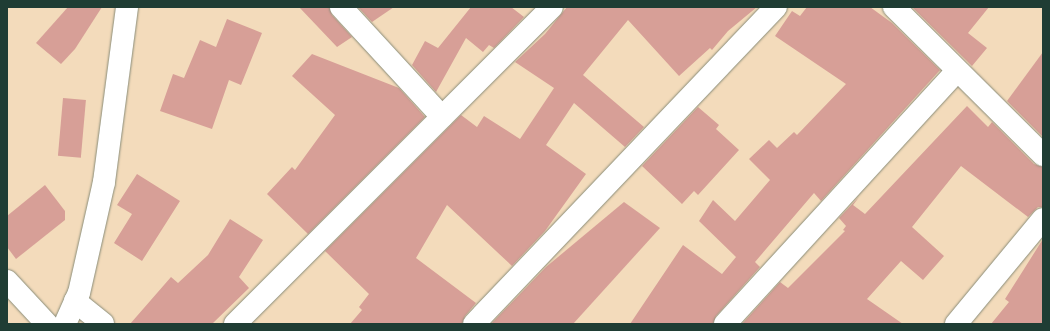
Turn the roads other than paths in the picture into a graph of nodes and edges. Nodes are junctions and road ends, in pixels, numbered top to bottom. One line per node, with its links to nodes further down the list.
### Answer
1 (127, 7): 11 (street)
2 (341, 7): 7 (street)
3 (552, 7): 7 (street)
4 (776, 7): 16 (street)
5 (894, 7): 6 (street)
6 (956, 71): 8 (street); 17 (street)
7 (442, 117): 15 (street)
8 (1043, 156)
9 (1043, 219): 18 (street)
10 (7, 281): 12 (street)
11 (75, 301): 13 (street); 14 (street)
12 (47, 324)
13 (65, 324)
14 (103, 324)
15 (235, 324)
16 (474, 324)
17 (724, 324)
18 (956, 324)

